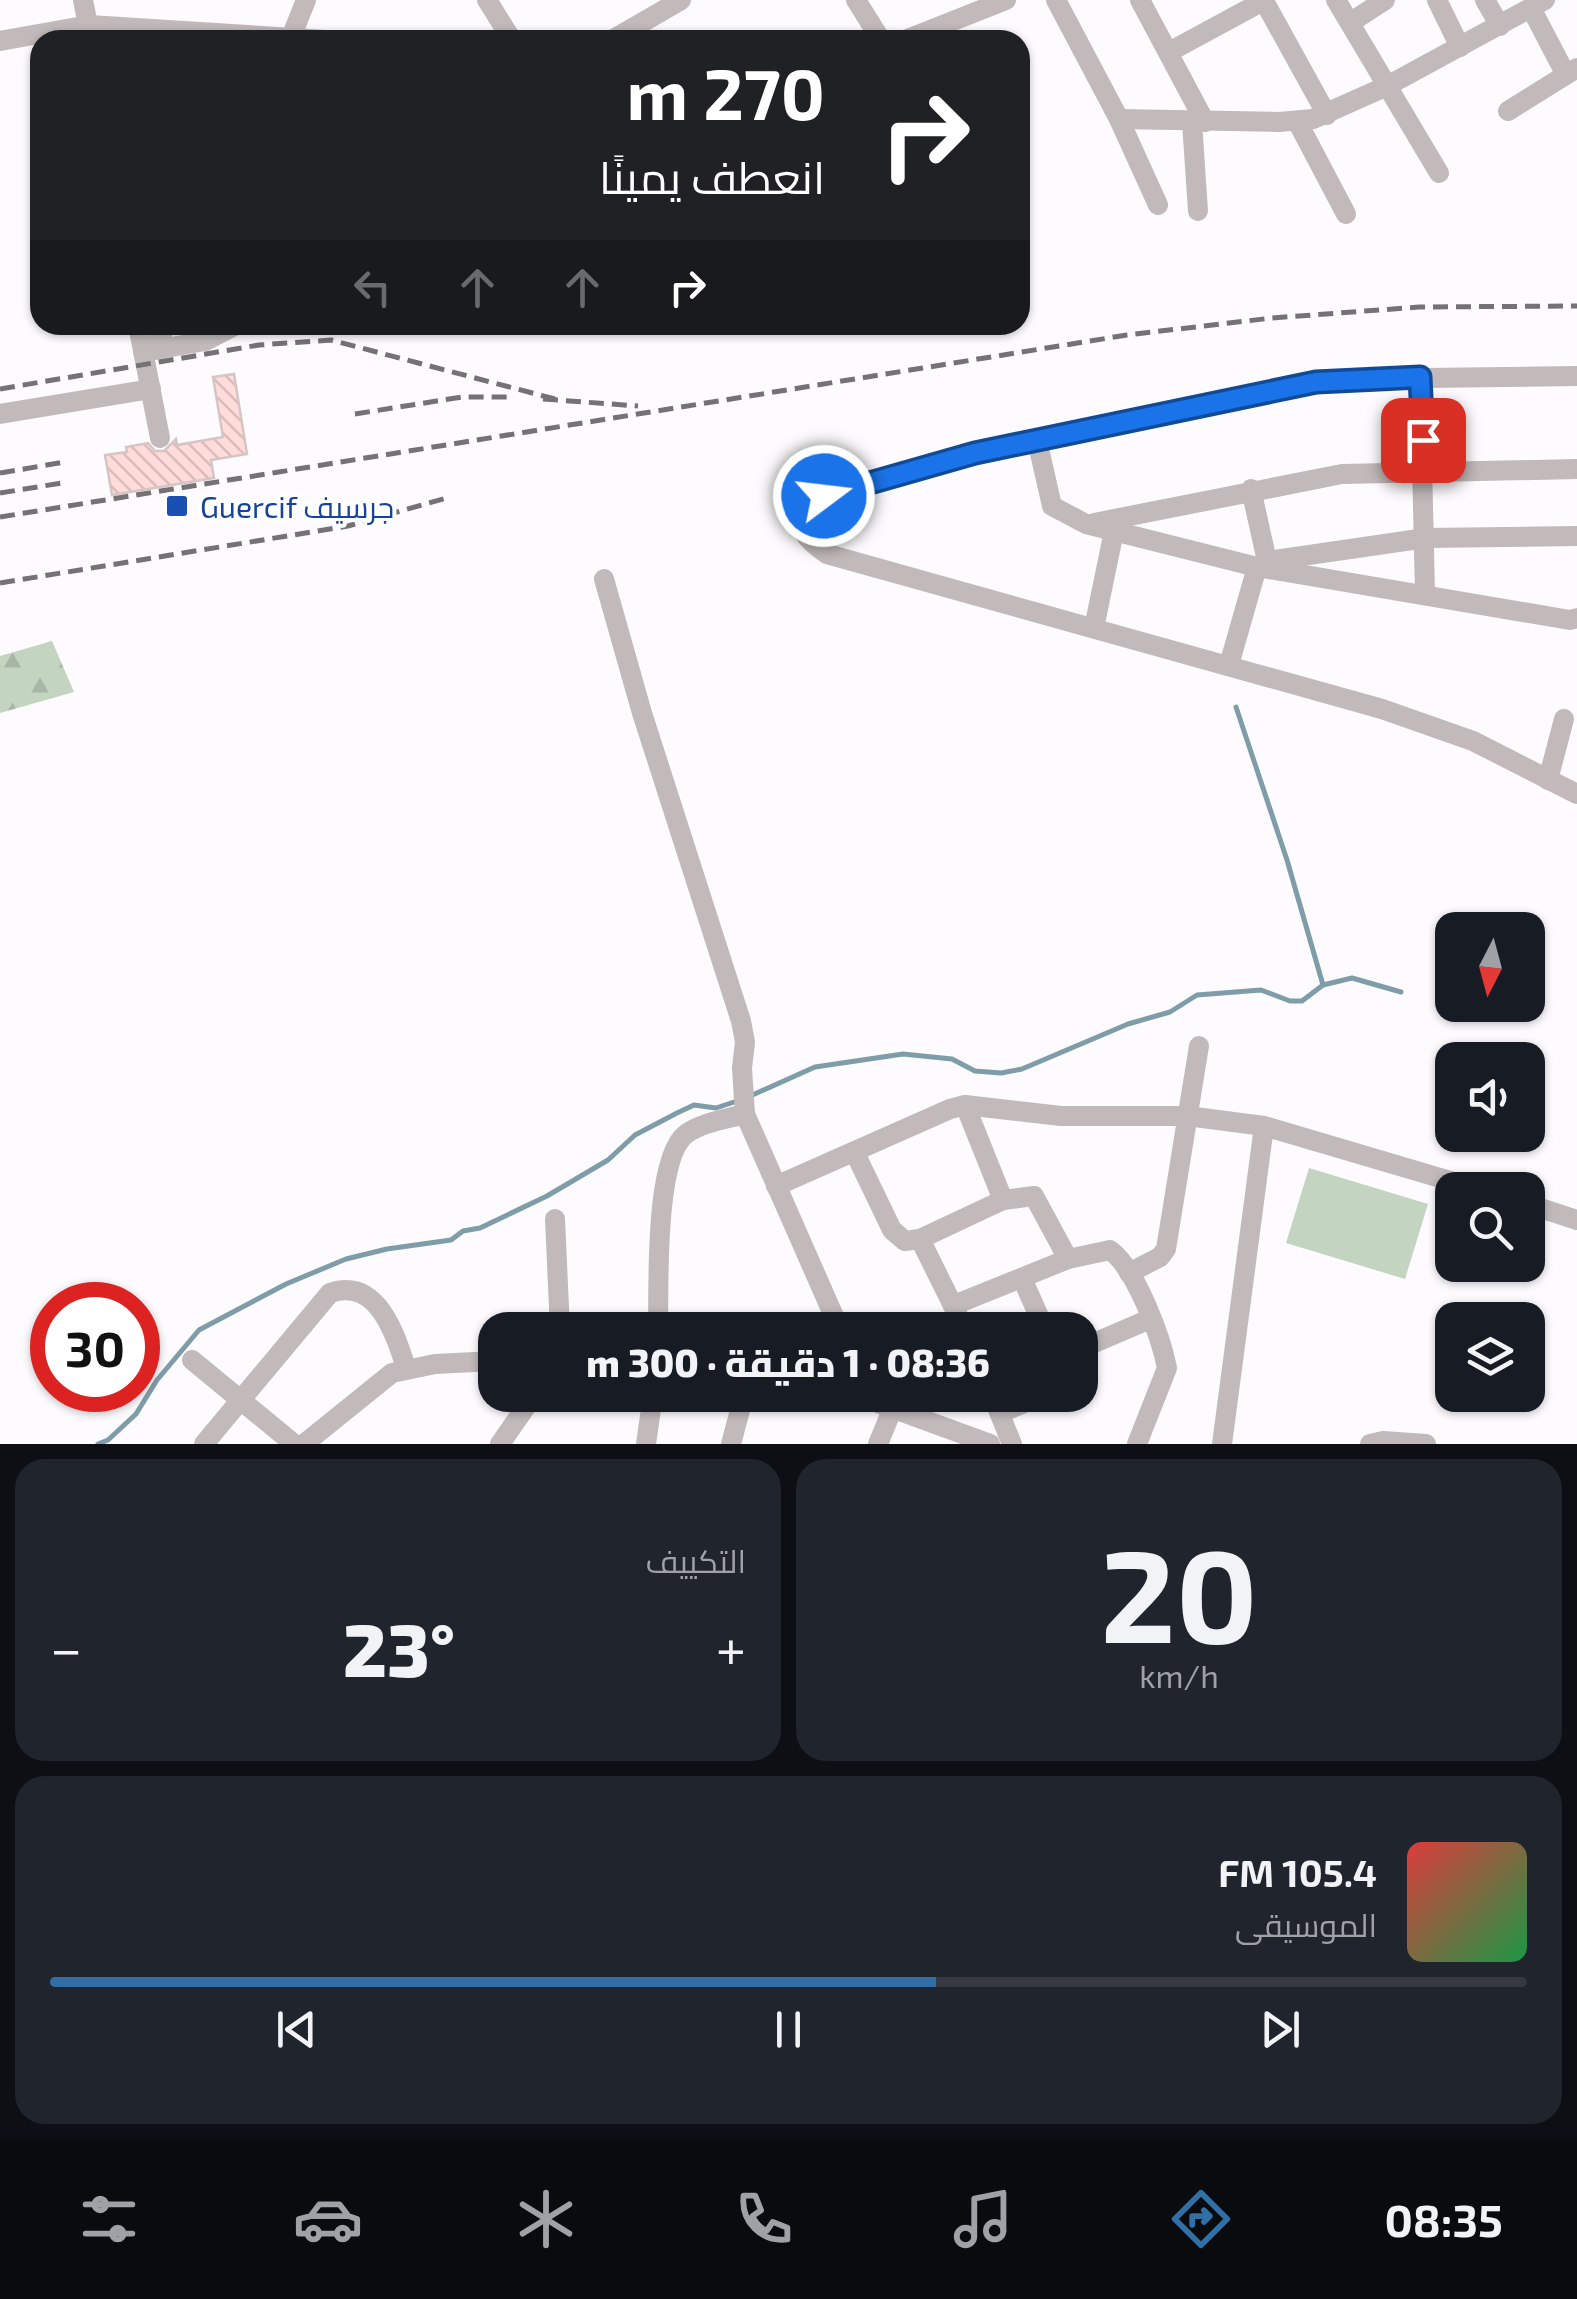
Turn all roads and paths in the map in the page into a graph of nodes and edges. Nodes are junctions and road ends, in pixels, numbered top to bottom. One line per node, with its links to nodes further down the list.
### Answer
1 (82, 0): 17 (street)
2 (306, 0): 18 (street)
3 (487, 0): 19 (street)
4 (680, 0): 20 (street)
5 (856, 0): 21 (street)
6 (1006, 0): 22 (street)
7 (1056, 0): 31 (street)
8 (1140, 0): 26 (street)
9 (1264, 0): 26 (street); 30 (street)
10 (1336, 0): 15 (street)
11 (1386, 0): 15 (street)
12 (1437, 0): 25 (street)
13 (1485, 0): 16 (street)
14 (1538, 4): 16 (street); 27 (street)
15 (1351, 22): 28 (street)
16 (1500, 26): 25 (street)
17 (89, 30)
18 (294, 30)
19 (506, 30)
20 (629, 30)
21 (875, 30)
22 (930, 30)
23 (30, 38): 24 (street)
24 (0, 41)
25 (1460, 47): 28 (street)
26 (1169, 52): 33 (street)
27 (1571, 72): 29 (street)
28 (1387, 86): 30 (street); 34 (street)
29 (1508, 110)
30 (1327, 116): 32 (street)
31 (1119, 119): 33 (street); 35 (street)
32 (1297, 121): 33 (street); 37 (street)
33 (1199, 122): 36 (street)
34 (1439, 173)
35 (1158, 205)
36 (1198, 210)
37 (1346, 214)
38 (142, 335): 41 (street)
39 (159, 335): 41 (street)
40 (217, 335): 41 (street)
41 (149, 351): 44 (street)
42 (1577, 376): 43 (street)
43 (1420, 377): 47 (street); 49 (street)
44 (151, 389): 45 (street); 46 (street)
45 (0, 414)
46 (160, 438)
47 (1036, 440): 51 (street); 59 (street)
48 (1577, 469): 49 (street)
49 (1424, 471): 50 (street); 54 (street)
50 (1251, 489): 51 (street); 55 (street)
51 (1086, 524): 52 (street)
52 (1114, 531): 55 (street); 59 (street)
53 (1577, 536): 54 (street)
54 (1426, 538): 55 (street); 57 (street)
55 (1262, 564): 57 (street); 60 (street)
56 (604, 578): 66 (street)
57 (1424, 593): 58 (street)
58 (1577, 618)
59 (1094, 628): 60 (street)
60 (1229, 666): 62 (street)
61 (1564, 719): 62 (street)
62 (1548, 780): 63 (street)
63 (1577, 794)
64 (1199, 1046): 67 (street)
65 (965, 1105): 67 (street); 69 (street); 72 (street)
66 (745, 1114): 71 (street); 82 (street)
67 (1187, 1116): 68 (street); 78 (street)
68 (1264, 1126): 70 (street); 108 (street)
69 (855, 1153): 71 (street); 76 (street)
70 (1435, 1176)
71 (776, 1186): 83 (street)
72 (1003, 1200): 76 (street); 77 (street)
73 (1545, 1210): 75 (street)
74 (555, 1219): 81 (street)
75 (1577, 1220)
76 (920, 1239): 80 (street)
77 (1068, 1259): 78 (street); 79 (street)
78 (1129, 1273): 86 (street)
79 (1022, 1278): 80 (street); 85 (street)
80 (954, 1304): 84 (street)
81 (559, 1312)
82 (658, 1312)
83 (832, 1312)
84 (957, 1312)
85 (1037, 1312)
86 (1150, 1319): 87 (street); 107 (street)
87 (1098, 1341)
88 (192, 1360): 91 (street)
89 (478, 1362): 90 (street)
90 (406, 1368): 91 (street); 100 (street)
91 (242, 1402): 98 (street); 99 (street)
92 (522, 1412): 101 (street)
93 (650, 1412): 102 (street)
94 (739, 1412): 103 (street)
95 (874, 1412): 104 (street)
96 (903, 1412): 105 (street)
97 (999, 1412): 106 (street)
98 (204, 1444)
99 (294, 1444)
100 (304, 1444)
101 (500, 1444)
102 (646, 1444)
103 (731, 1444)
104 (878, 1444)
105 (990, 1444)
106 (1012, 1444)
107 (1137, 1444)
108 (1222, 1444)
109 (1370, 1444): 110 (street)
110 (1426, 1444)

